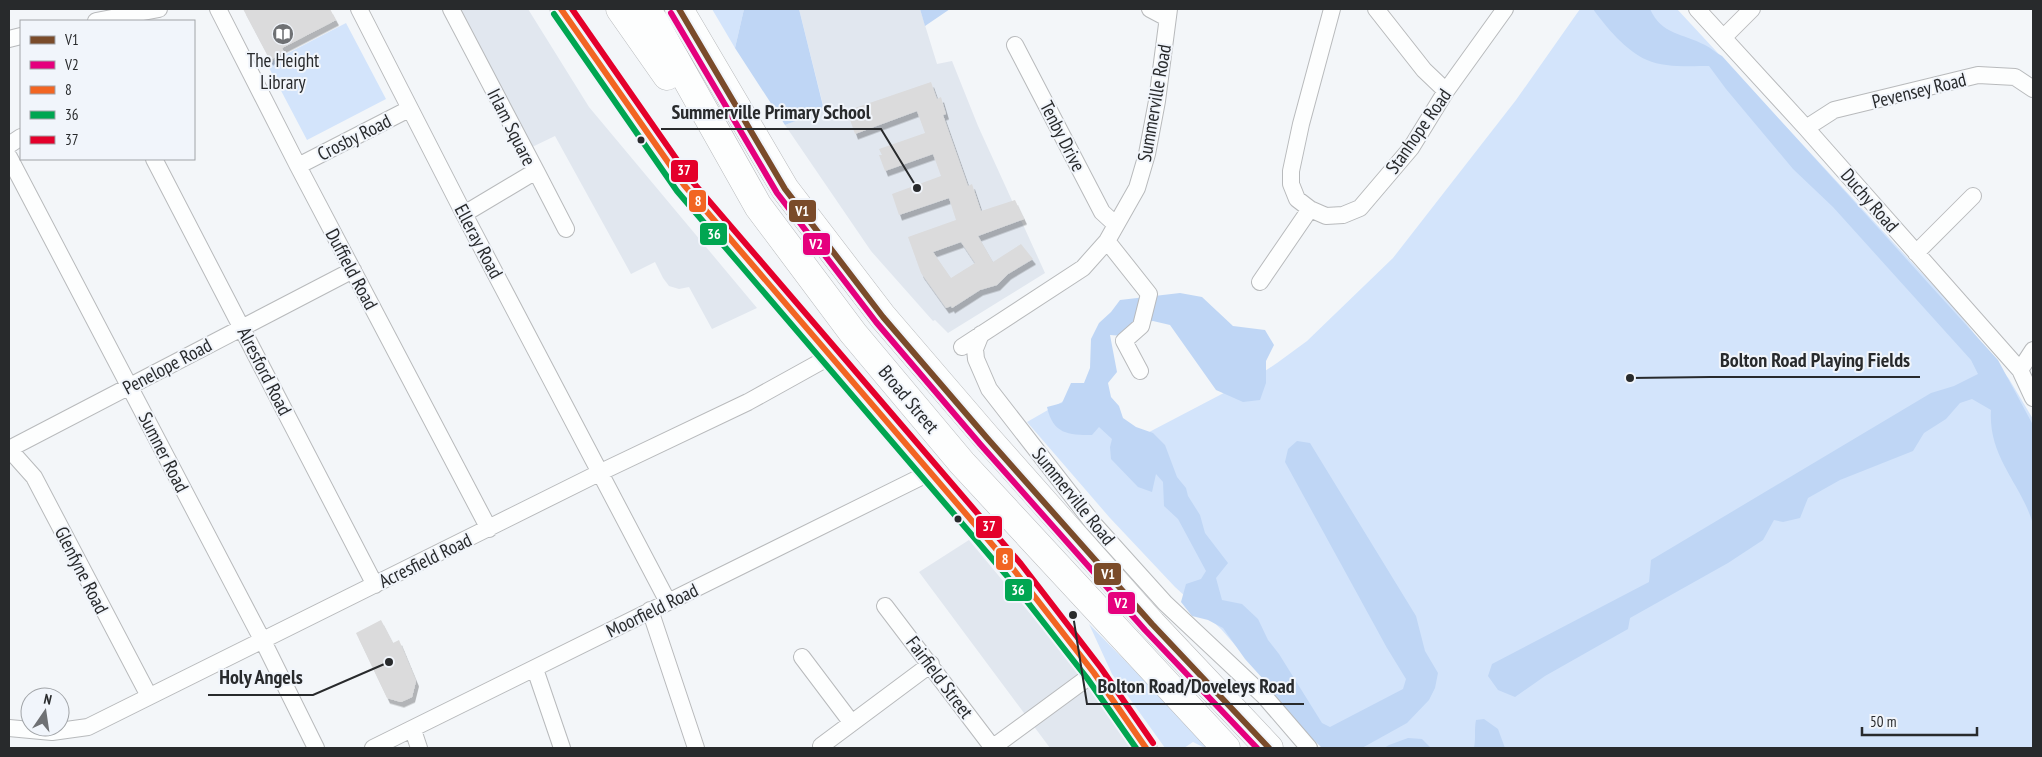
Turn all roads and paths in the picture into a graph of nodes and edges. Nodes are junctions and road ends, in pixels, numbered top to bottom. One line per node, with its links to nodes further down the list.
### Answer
1 (159, 9): 16 (street)
2 (218, 9): 27 (street, Duffield Road)
3 (359, 9): 21 (street, Elleray Road)
4 (451, 9): 28 (street, Irlam Square)
5 (561, 9): 43 (street)
6 (620, 9): 30 (highway)
7 (646, 9): 30 (highway, Broad Street)
8 (679, 9): 74 (highway, Broad Street)
9 (1150, 9): 15 (street)
10 (1332, 9): 31 (street)
11 (1376, 9): 20 (street)
12 (1505, 9): 20 (street, Stanhope Road)
13 (1697, 9): 17 (street, Duchy Road)
14 (1752, 9): 17 (street)
15 (1168, 14): 33 (street, Summerville Road)
16 (101, 20)
17 (1724, 36): 22 (street, Duchy Road)
18 (1015, 45): 33 (street, Tenby Drive)
19 (2033, 90): 22 (street, Pevensey Road)
20 (1446, 91): 31 (street, Stanhope Road)
21 (410, 109): 27 (street, Crosby Road); 32 (street, Elleray Road)
22 (1806, 128): 36 (street, Duchy Road)
23 (20, 137): 24 (street)
24 (9, 145)
25 (9, 157): 46 (street, Sumner Road)
26 (155, 160): 39 (street, Alresford Road)
27 (298, 166): 37 (street, Duffield Road)
28 (536, 171): 32 (street, Irlam Square); 34 (street)
29 (1974, 196): 36 (street)
30 (758, 206): 73 (highway, Broad Street)
31 (1310, 209): 38 (street)
32 (464, 214): 49 (street, Elleray Road)
33 (1115, 224): 35 (street, Summerville Road)
34 (566, 229)
35 (1107, 241): 40 (street, Summerville Road); 45 (street)
36 (1916, 253): 44 (street, Duchy Road)
37 (353, 270): 39 (street, Penelope Road); 51 (street, Duffield Road)
38 (1260, 282)
39 (242, 327): 46 (street, Penelope Road); 52 (street, Alresford Road)
40 (981, 334): 41 (street, Summerville Road); 75 (street, Summerville Road)
41 (962, 347)
42 (2033, 350): 44 (street)
43 (831, 356): 49 (street, Acresfield Road); 50 (street)
44 (2020, 370): 47 (street, Duchy Road)
45 (1140, 371)
46 (130, 385): 48 (street, Penelope Road); 56 (street, Sumner Road)
47 (2033, 398)
48 (9, 449): 61 (street, Glenfyne Road)
49 (601, 472): 51 (street, Acresfield Road); 53 (street, Elleray Road)
50 (931, 472): 53 (street, Moorfield Road); 60 (street)
51 (489, 529): 52 (street, Acresfield Road)
52 (375, 585): 56 (street, Acresfield Road)
53 (668, 602): 55 (street, Moorfield Road)
54 (885, 606): 58 (street, Fairfield Street)
55 (650, 610): 59 (street, Moorfield Road); 70 (street)
56 (262, 639): 61 (street, Acresfield Road); 66 (street, Sumner Road)
57 (802, 657): 62 (street)
58 (931, 664): 62 (street); 71 (street, Fairfield Street)
59 (535, 669): 64 (street, Moorfield Road); 69 (street)
60 (1094, 673): 71 (street); 72 (street)
61 (149, 696): 63 (street, Acresfield Road)
62 (851, 722): 65 (street)
63 (9, 728)
64 (413, 730): 67 (street, Moorfield Road); 68 (street)
65 (821, 746)
66 (316, 748)
67 (373, 748)
68 (419, 748)
69 (562, 748)
70 (696, 748)
71 (993, 748)
72 (1146, 748)
73 (1226, 748)
74 (1270, 748)
75 (1309, 748)

